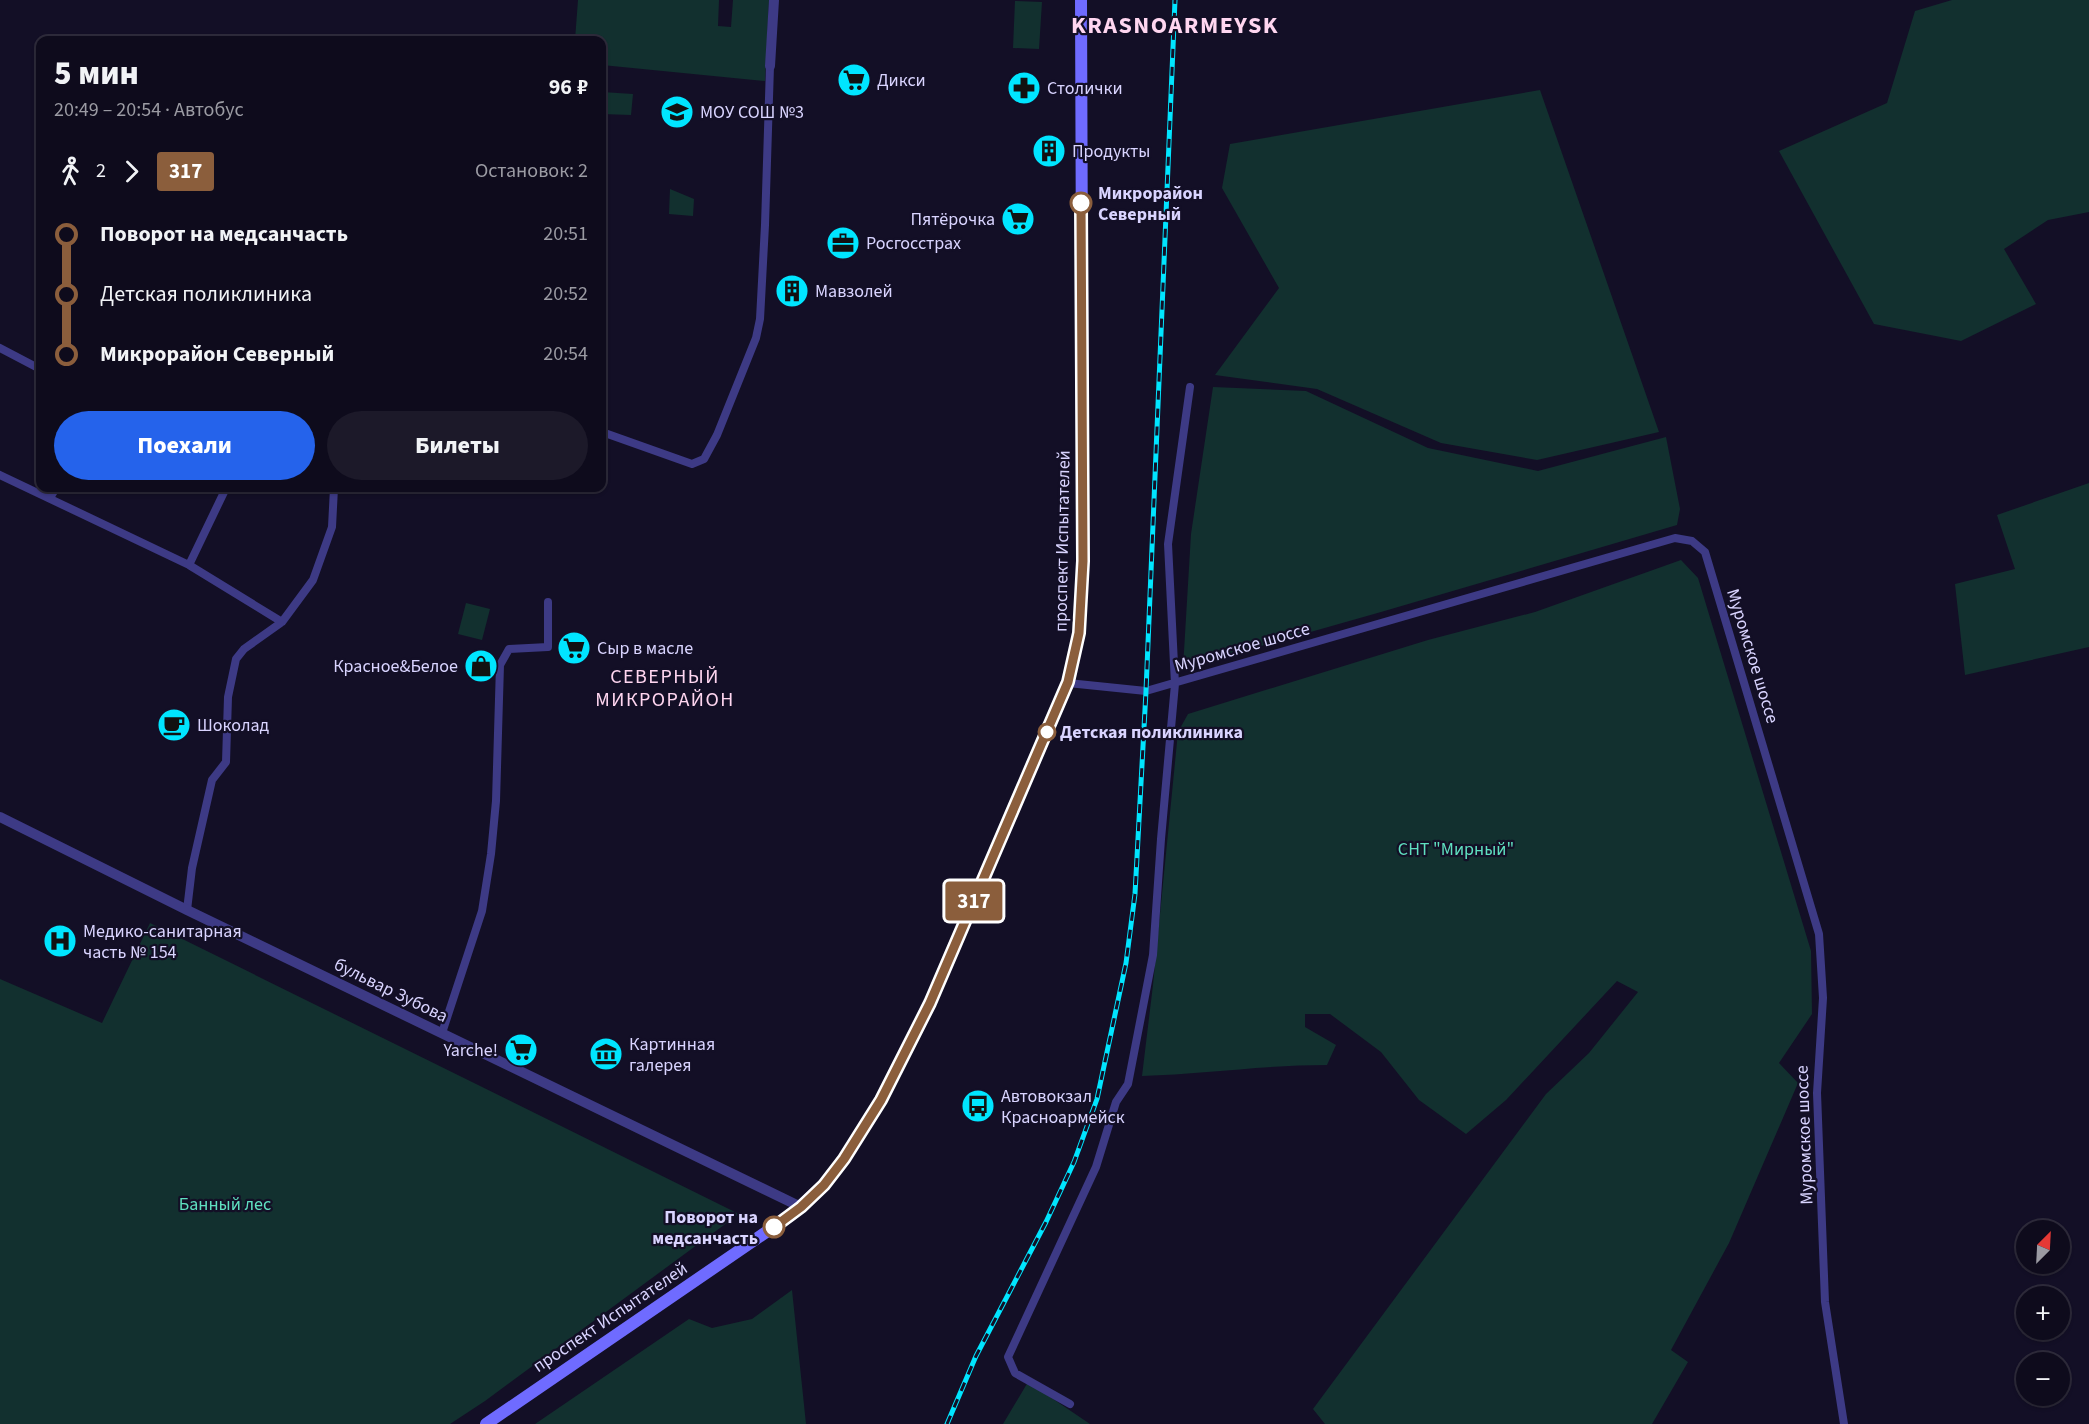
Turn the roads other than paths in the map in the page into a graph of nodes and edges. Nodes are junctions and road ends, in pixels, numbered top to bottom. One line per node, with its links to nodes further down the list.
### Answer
1 (774, 0): 3 (street)
2 (1081, 0): 18 (main road, проспект Испытателей)
3 (770, 66): 7 (street)
4 (0, 348): 5 (street)
5 (36, 367)
6 (1190, 387): 19 (street)
7 (606, 433)
8 (0, 475): 9 (street)
9 (36, 492)
10 (37, 492): 14 (street)
11 (54, 492): 14 (street)
12 (224, 492): 15 (street)
13 (334, 492): 17 (street)
14 (50, 498): 15 (street)
15 (189, 565): 17 (street)
16 (548, 602): 22 (street)
17 (282, 622): 21 (street)
18 (1068, 682): 19 (street, Муромское шоссе); 23 (main road, проспект Испытателей)
19 (1175, 684): 24 (street); 26 (street, Муромское шоссе)
20 (0, 817): 21 (street, бульвар Зубова)
21 (188, 910): 22 (street, бульвар Зубова)
22 (442, 1033): 23 (street, бульвар Зубова)
23 (801, 1207): 25 (main road, проспект Испытателей)
24 (1070, 1404)
25 (486, 1424)
26 (1844, 1424)

